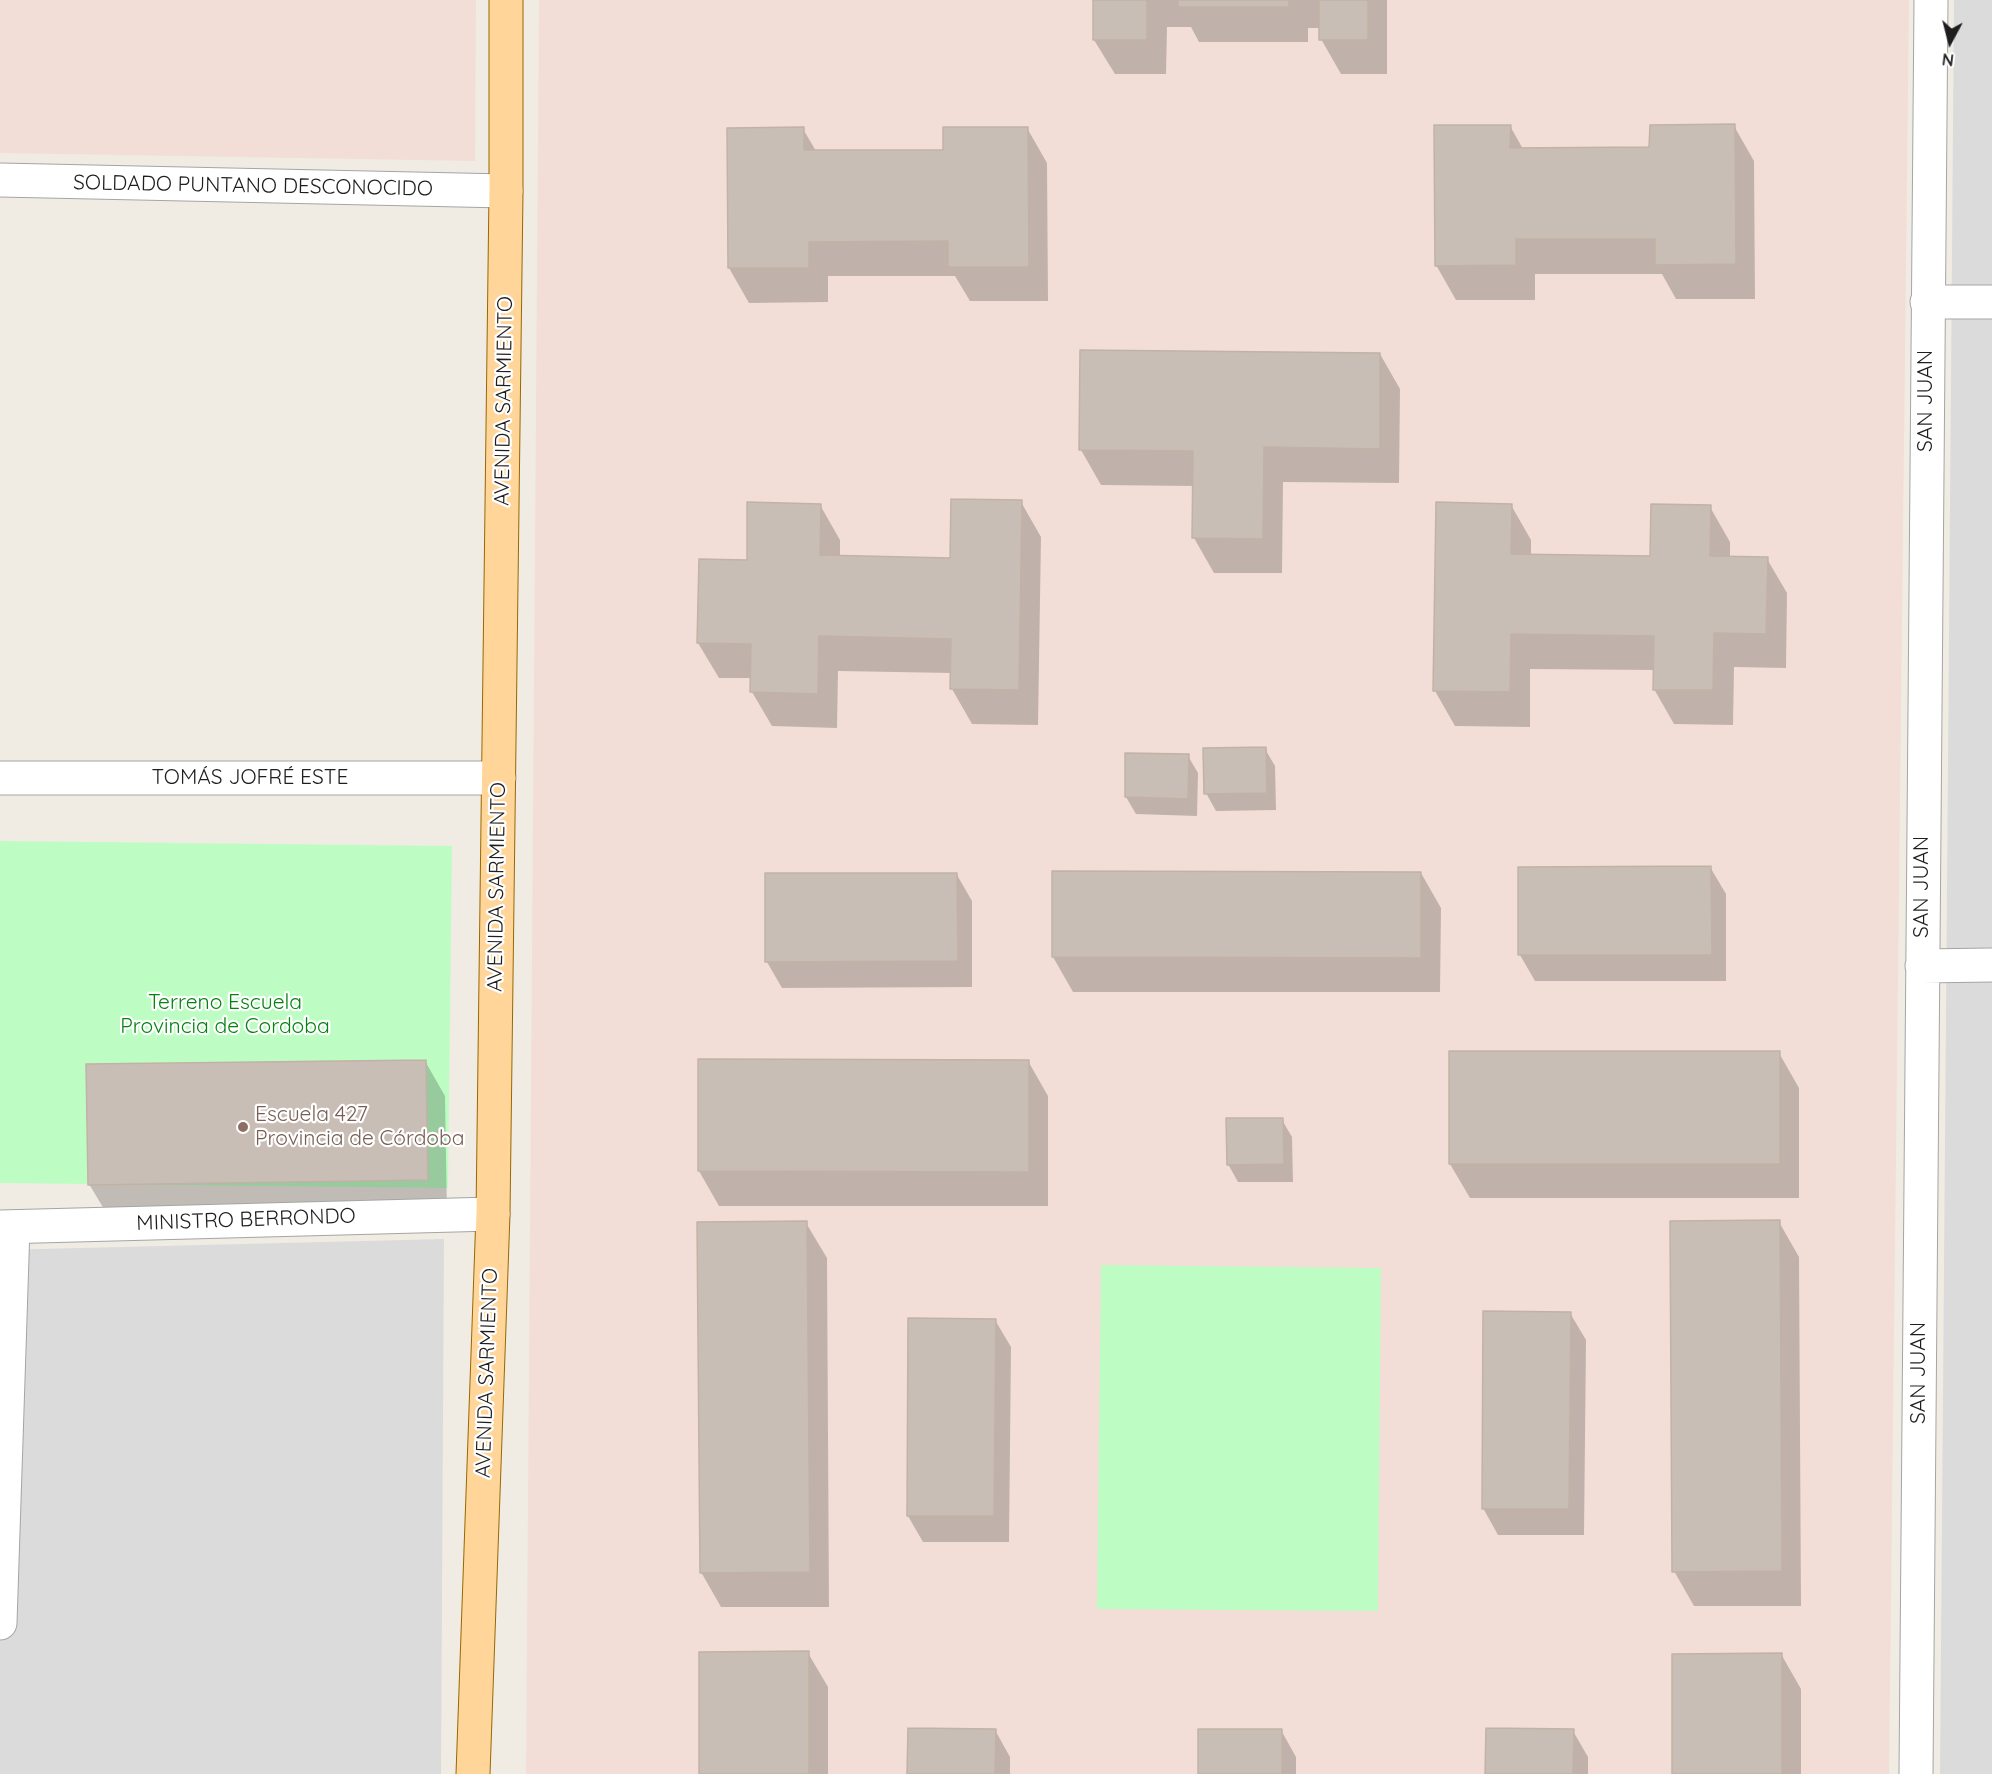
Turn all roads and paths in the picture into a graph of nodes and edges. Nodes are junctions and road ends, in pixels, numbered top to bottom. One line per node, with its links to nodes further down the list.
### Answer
1 (506, 0): 4 (main road, AVENIDA SARMIENTO)
2 (1930, 0): 5 (street, SAN JUAN)
3 (0, 180): 4 (street, SOLDADO PUNTANO DESCONOCIDO)
4 (506, 191): 8 (main road, AVENIDA SARMIENTO)
5 (1927, 302): 6 (street); 10 (street, SAN JUAN)
6 (1992, 302)
7 (0, 778): 8 (street, TOMÁS JOFRÉ ESTE)
8 (499, 778): 11 (main road, AVENIDA SARMIENTO)
9 (1992, 965): 10 (street)
10 (1922, 966): 15 (street, SAN JUAN)
11 (493, 1214): 12 (street, MINISTRO BERRONDO); 14 (main road, AVENIDA SARMIENTO)
12 (6, 1227): 13 (street)
13 (0, 1623)
14 (473, 1774)
15 (1916, 1774)

